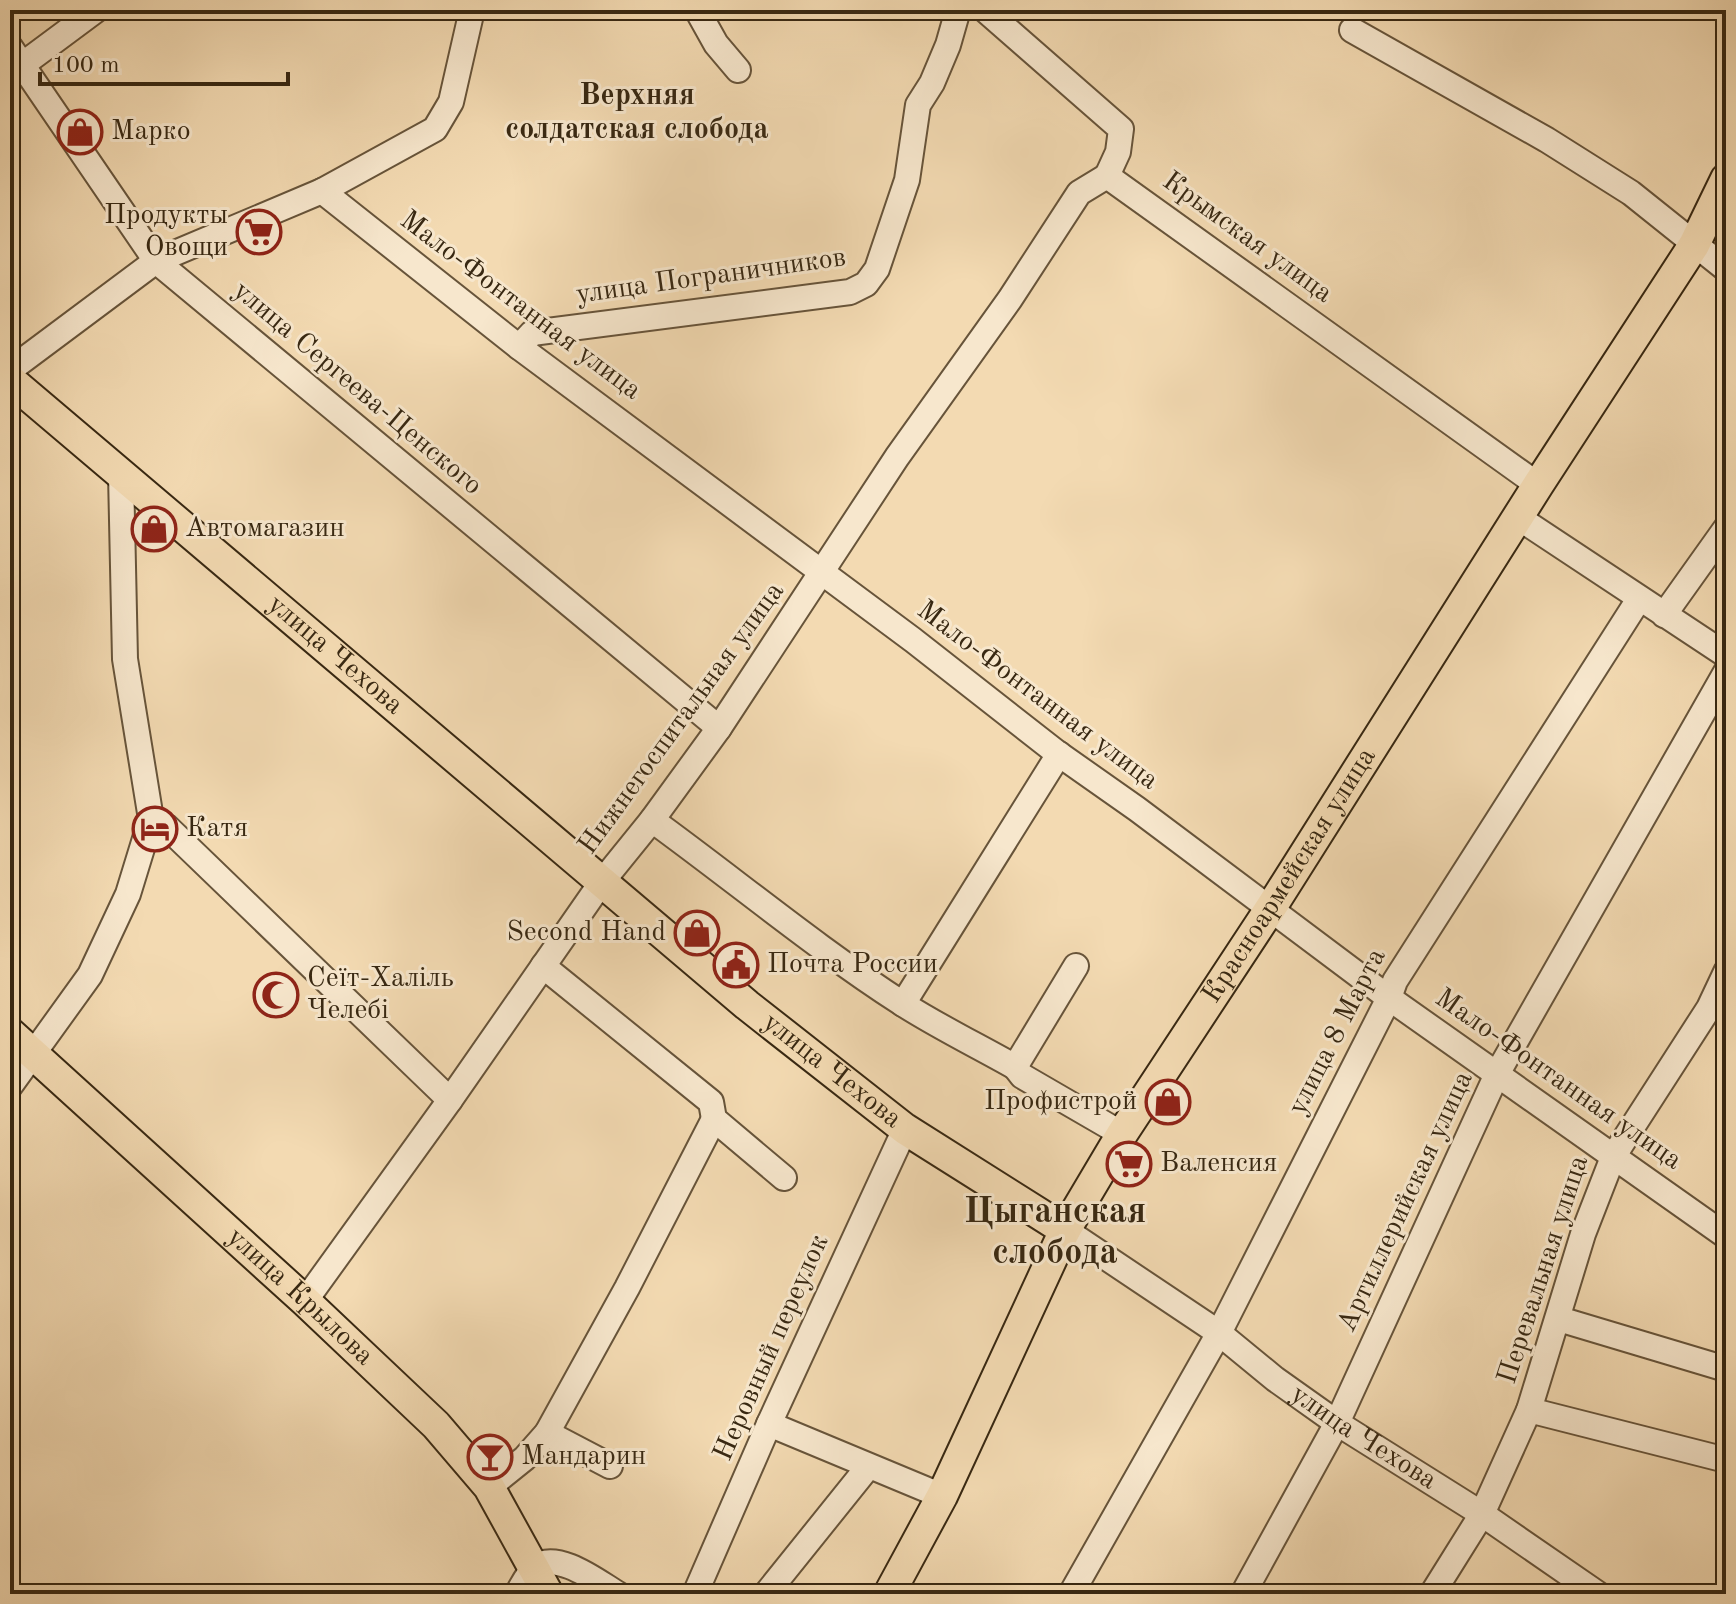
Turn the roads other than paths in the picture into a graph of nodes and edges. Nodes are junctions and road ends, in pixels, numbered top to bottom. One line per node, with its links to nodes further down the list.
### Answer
1 (96, 10): 7 (street)
2 (472, 10): 11 (street)
3 (697, 10): 8 (street)
4 (958, 10): 15 (street, улица Пограничников)
5 (985, 10): 9 (street)
6 (1352, 30): 12 (street)
7 (16, 56): 13 (street, улица Сергеева-Ценского)
8 (738, 70)
9 (1107, 176): 19 (street, Крымская улица); 22 (street, Нижнегоспитальная улица)
10 (1726, 179): 12 (main road, Красноармейская улица)
11 (322, 191): 13 (street); 15 (street, Мало-Фонтанная улица)
12 (1694, 245): 14 (street); 19 (main road, Красноармейская улица)
13 (156, 261): 16 (street); 27 (street, улица Сергеева-Ценского)
14 (1726, 269)
15 (519, 347): 22 (street, Мало-Фонтанная улица)
16 (10, 370)
17 (10, 380): 18 (main road, улица Чехова)
18 (121, 474): 29 (street); 31 (main road, улица Чехова)
19 (1538, 485): 20 (main road, Красноармейская улица)
20 (1519, 518): 23 (street); 32 (main road, Красноармейская улица)
21 (1726, 528): 24 (street)
22 (822, 574): 27 (street, Нижнегоспитальная улица); 28 (street, Мало-Фонтанная улица)
23 (1639, 599): 24 (street); 36 (street, улица 8 Марта)
24 (1664, 615): 25 (street)
25 (1726, 655)
26 (1726, 672): 42 (street, Артиллерийская улица)
27 (719, 728): 30 (street, Нижнегоспитальная улица)
28 (1059, 754): 32 (street, Мало-Фонтанная улица); 37 (street)
29 (151, 819): 40 (street); 44 (street)
30 (652, 820): 31 (street, Нижнегоспитальная улица); 37 (street)
31 (601, 883): 33 (street, Нижнегоспитальная улица); 46 (main road, улица Чехова)
32 (1270, 909): 36 (street, Мало-Фонтанная улица); 47 (main road, Красноармейская улица)
33 (543, 966): 44 (street, Нижнегоспитальная улица); 45 (street)
34 (1076, 966): 41 (street)
35 (1726, 972): 38 (street, Перевальная улица)
36 (1389, 998): 42 (street, Мало-Фонтанная улица); 54 (street, улица 8 Марта)
37 (903, 1004): 41 (street)
38 (1718, 1009): 48 (street, Перевальная улица)
39 (10, 1033): 40 (main road, улица Крылова)
40 (33, 1054): 43 (street); 52 (main road, улица Крылова)
41 (1015, 1067): 47 (street)
42 (1497, 1074): 48 (street, Мало-Фонтанная улица); 57 (street, Артиллерийская улица)
43 (10, 1086)
44 (450, 1100): 52 (street, Нижнегоспитальная улица)
45 (714, 1119): 49 (street); 59 (street)
46 (905, 1129): 50 (main road, улица Чехова); 58 (street, Неровный переулок)
47 (1122, 1134): 50 (main road, Красноармейская улица)
48 (1613, 1157): 51 (street, Мало-Фонтанная улица); 53 (street, Перевальная улица)
49 (784, 1178)
50 (1065, 1230): 54 (street, улица Чехова); 64 (main road, Красноармейская улица)
51 (1726, 1236)
52 (305, 1301): 63 (main road, улица Крылова)
53 (1559, 1319): 55 (street); 56 (street, Перевальная улица)
54 (1219, 1333): 57 (street, улица Чехова); 72 (street, улица 8 Марта)
55 (1726, 1369)
56 (1529, 1410): 60 (street); 65 (street, Перевальная улица)
57 (1337, 1423): 65 (street, улица Чехова); 73 (street, Артиллерийская улица)
58 (769, 1424): 62 (street); 69 (street, Неровный переулок)
59 (547, 1433): 61 (street); 63 (street)
60 (1726, 1460)
61 (610, 1466)
62 (868, 1467): 64 (street); 70 (street)
63 (489, 1487): 66 (main road, улица Крылова)
64 (942, 1496): 71 (main road, Красноармейская улица)
65 (1482, 1514): 74 (street, Перевальная улица); 75 (street, улица Чехова)
66 (541, 1581): 67 (street); 68 (street)
67 (517, 1594)
68 (618, 1594)
69 (695, 1594)
70 (766, 1594)
71 (889, 1594)
72 (1071, 1594)
73 (1243, 1594)
74 (1432, 1594)
75 (1598, 1594)

